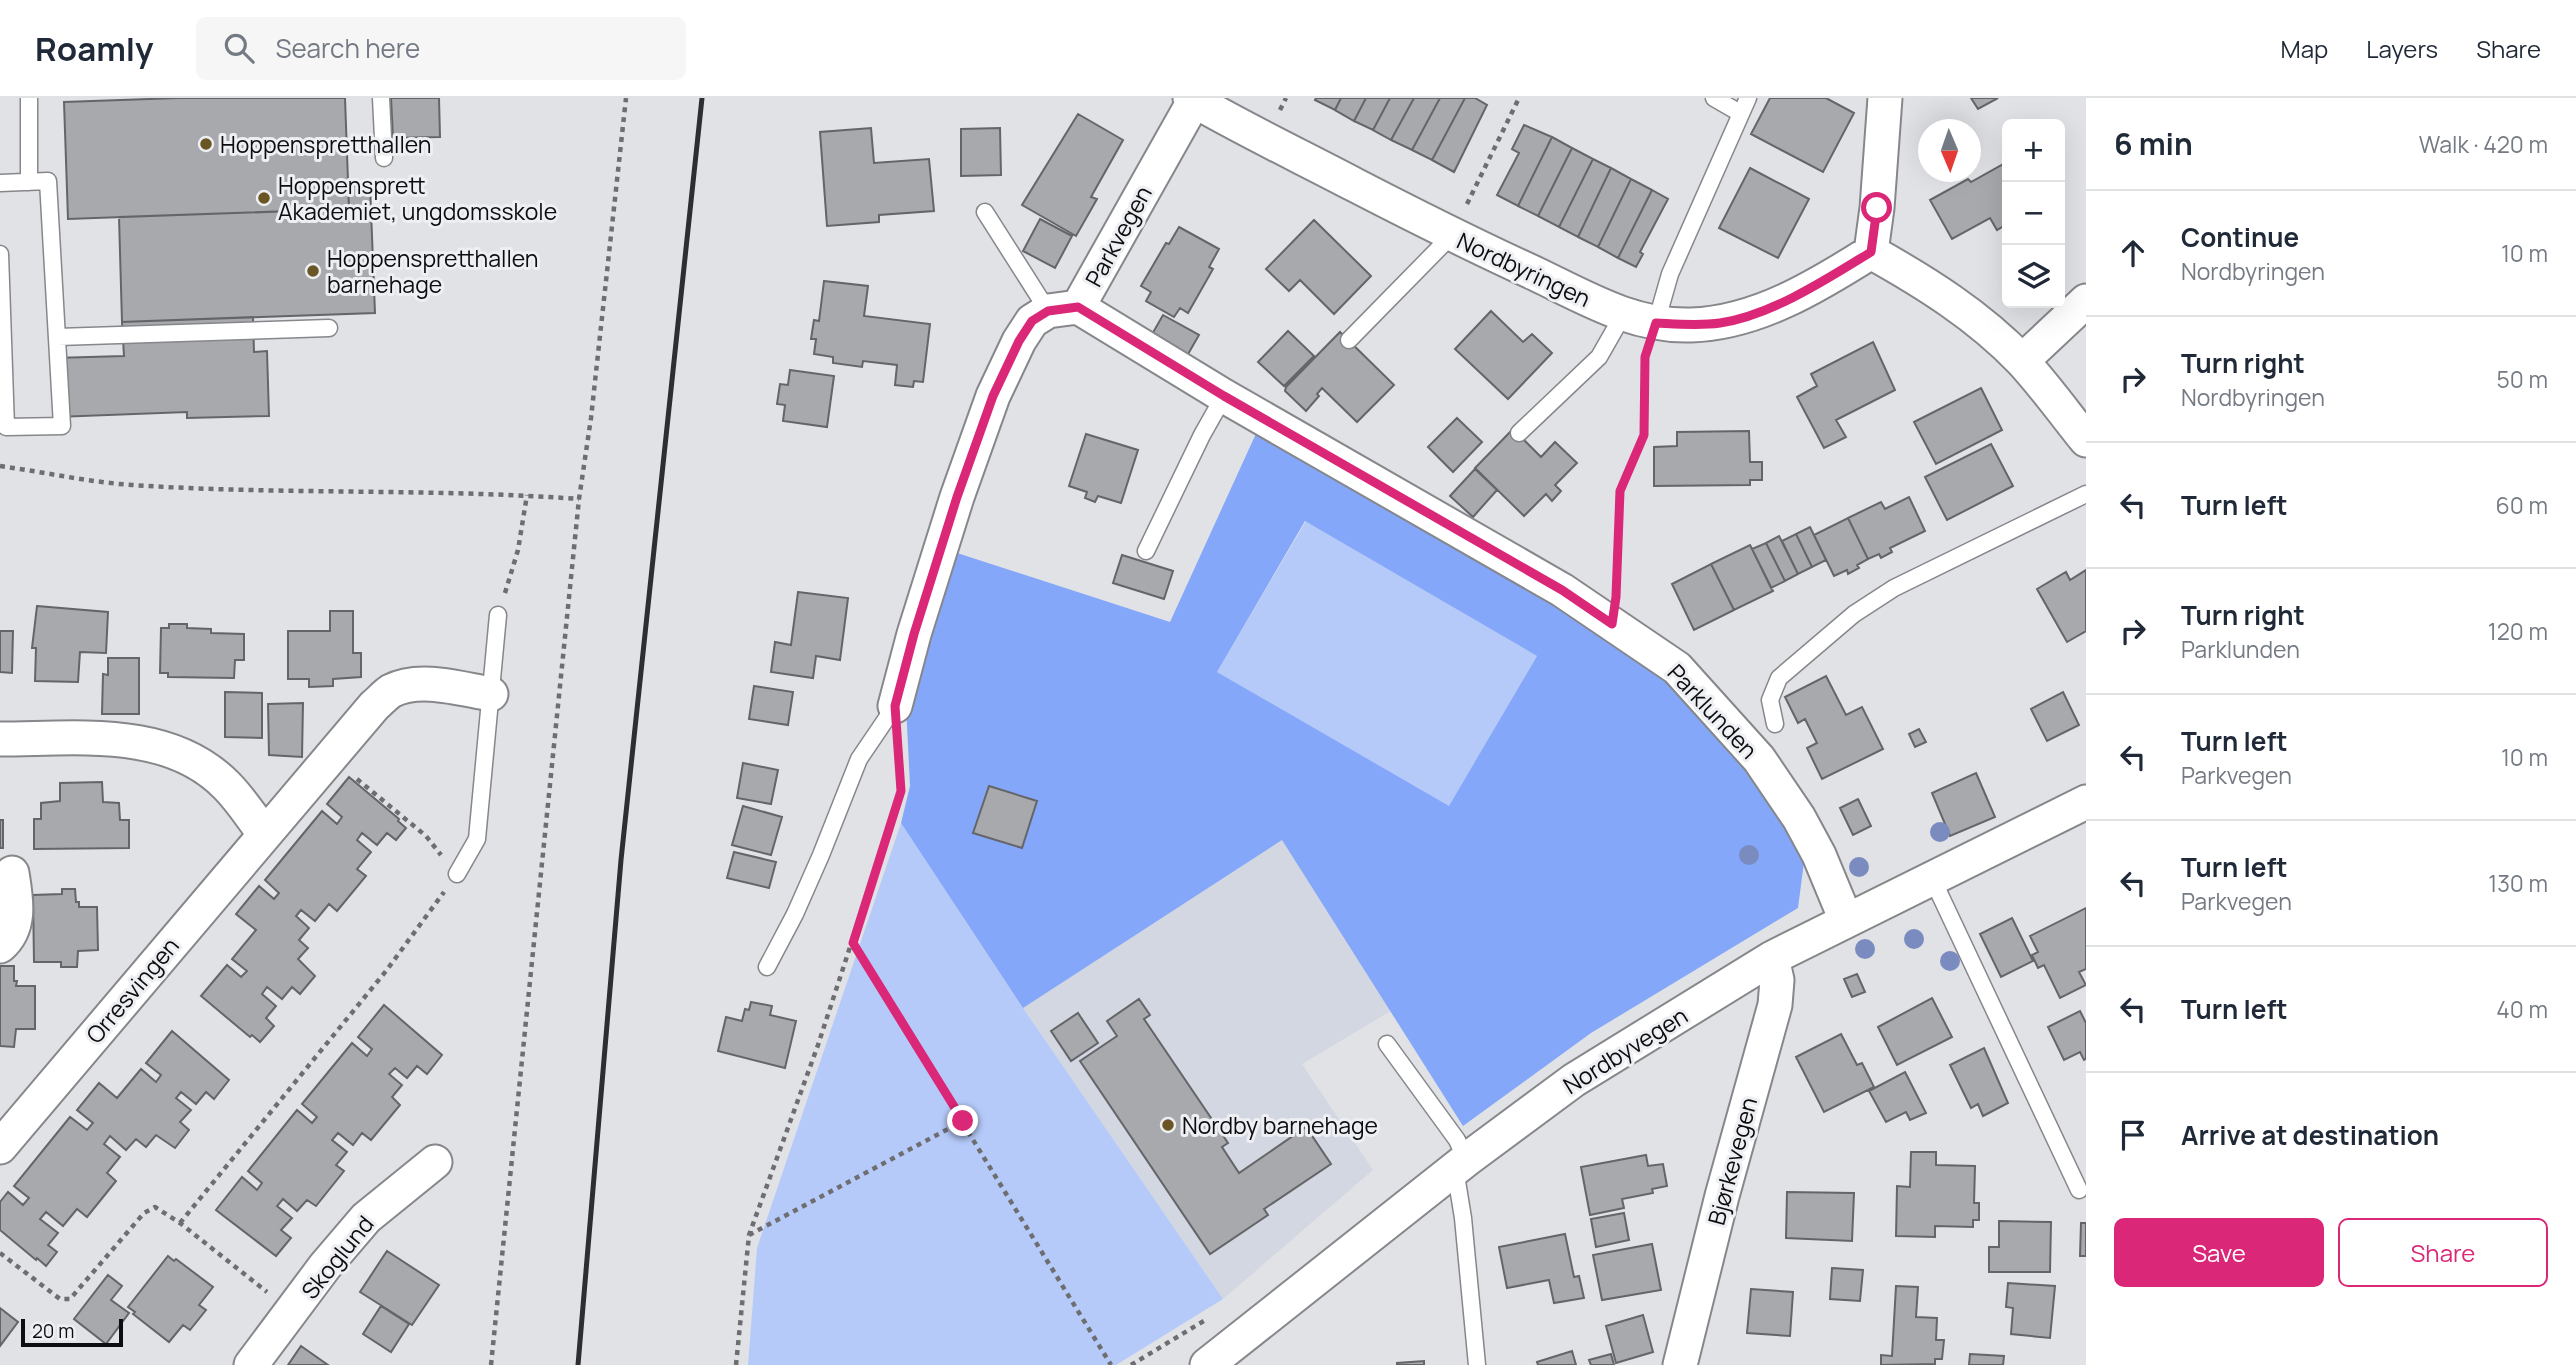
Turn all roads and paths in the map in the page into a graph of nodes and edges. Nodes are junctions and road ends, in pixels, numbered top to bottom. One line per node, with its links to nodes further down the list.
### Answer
1 (29, 98): 10 (lane)
2 (381, 98): 9 (lane)
3 (626, 98): 30 (path)
4 (1520, 98): 13 (path)
5 (1714, 98): 8 (lane)
6 (1885, 98): 14 (street)
7 (1192, 99): 13 (street, Nordbyringen); 17 (street, Parkvegen)
8 (1744, 105): 19 (lane)
9 (384, 158)
10 (29, 181): 11 (lane); 21 (lane)
11 (0, 183)
12 (985, 212): 17 (lane)
13 (1452, 235): 18 (street, Nordbyringen); 22 (lane)
14 (1871, 252): 19 (street, Nordbyringen); 23 (street)
15 (0, 254): 21 (lane)
16 (2086, 301): 23 (street)
17 (1063, 309): 24 (street, Parklunden); 35 (street, Parkvegen)
18 (1623, 315): 19 (street, Nordbyringen); 25 (lane)
19 (1656, 323): 33 (path)
20 (329, 328): 21 (lane)
21 (58, 337)
22 (1349, 340)
23 (2022, 361): 26 (street)
24 (1224, 396): 31 (lane); 33 (street, Parklunden)
25 (1520, 433)
26 (2086, 440)
27 (0, 466): 29 (path)
28 (2086, 494): 36 (lane)
29 (527, 495): 30 (path); 32 (path)
30 (579, 499): 61 (path)
31 (1146, 551)
32 (498, 615): 34 (lane)
33 (1612, 624): 44 (street, Parklunden)
34 (491, 694): 38 (street, Orresvingen); 42 (lane)
35 (895, 706): 45 (path); 48 (lane)
36 (1775, 724)
37 (0, 739): 40 (street)
38 (331, 760): 40 (street, Orresvingen); 42 (path)
39 (2086, 802): 43 (street, Nordbyvegen)
40 (264, 834): 51 (street, Orresvingen)
41 (12, 873): 46 (street)
42 (457, 874): 55 (path)
43 (1932, 878): 44 (street, Nordbyvegen); 54 (lane)
44 (1846, 920): 47 (street, Nordbyvegen)
45 (853, 943): 50 (path); 56 (path)
46 (0, 946)
47 (1772, 958): 53 (street, Nordbyvegen); 67 (street, Bjørkevegen)
48 (766, 967)
49 (1387, 1044): 53 (lane)
50 (963, 1121): 56 (path); 63 (path)
51 (0, 1147)
52 (435, 1162): 58 (street, Skoglund)
53 (1460, 1165): 65 (street, Nordbyvegen); 66 (lane)
54 (2079, 1190)
55 (180, 1223): 57 (path); 58 (path)
56 (749, 1235): 62 (path)
57 (0, 1253)
58 (293, 1311): 60 (street, Skoglund)
59 (1213, 1317): 64 (path)
60 (251, 1365)
61 (491, 1365)
62 (736, 1365)
63 (1111, 1365)
64 (1131, 1365)
65 (1207, 1365)
66 (1477, 1365)
67 (1681, 1365)

